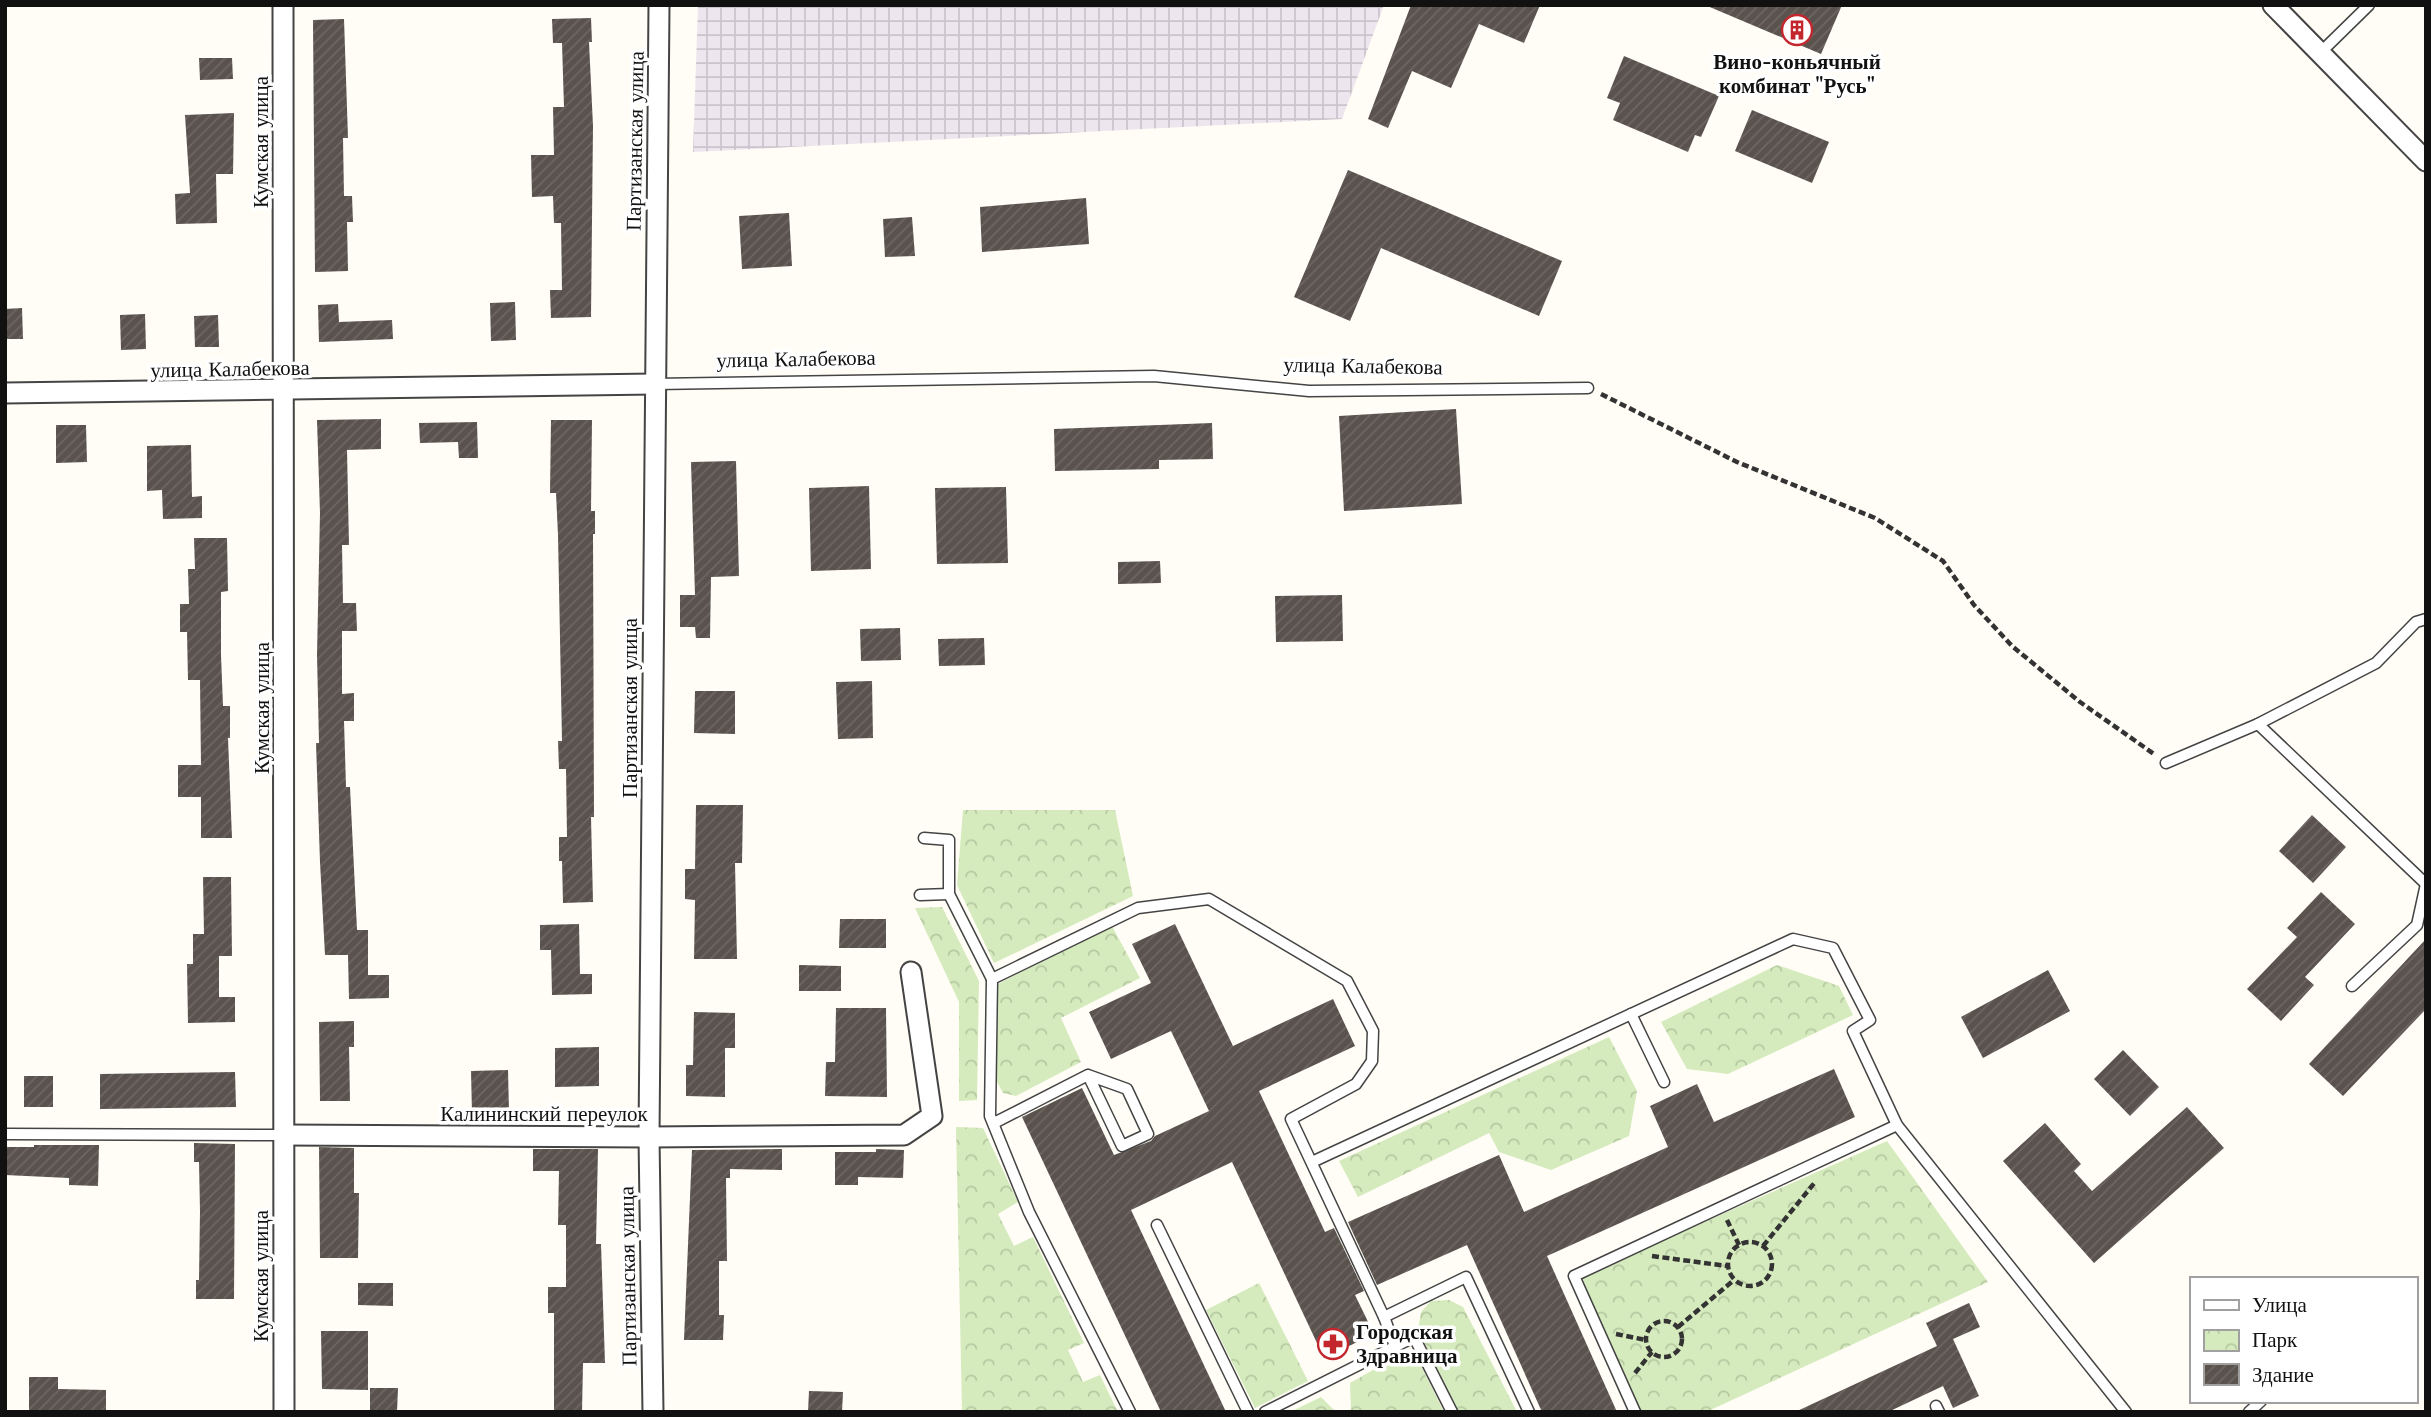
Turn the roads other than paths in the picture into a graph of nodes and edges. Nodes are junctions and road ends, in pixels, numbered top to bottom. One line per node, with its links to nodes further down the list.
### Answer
1 (283, 5): 9 (street, Кумская улица)
2 (659, 5): 7 (street, Партизанская улица)
3 (2273, 5): 5 (street)
4 (2370, 5): 5 (lane)
5 (2320, 52): 6 (street)
6 (2426, 162)
7 (655, 384): 8 (lane, улица Калабекова); 9 (street, улица Калабекова); 28 (street, Партизанская улица)
8 (1588, 388)
9 (286, 391): 10 (street, улица Калабекова); 27 (street, Кумская улица)
10 (5, 393)
11 (2426, 619): 12 (lane)
12 (2258, 724): 13 (lane); 15 (lane)
13 (2166, 763)
14 (924, 838): 16 (lane)
15 (2426, 884): 20 (lane)
16 (949, 894): 17 (lane); 19 (lane)
17 (920, 895)
18 (911, 972): 28 (street, Калининский переулок)
19 (992, 979): 24 (lane); 29 (lane)
20 (2352, 986)
21 (1631, 1014): 23 (lane); 25 (lane); 29 (lane)
22 (1088, 1075): 22 (lane); 24 (lane)
23 (1664, 1082)
24 (993, 1123): 35 (lane)
25 (1897, 1125): 40 (lane); 41 (lane)
26 (5, 1134): 27 (lane, Калининский переулок)
27 (284, 1135): 28 (street, Калининский переулок); 33 (street, Кумская улица)
28 (649, 1138): 34 (street, Партизанская улица)
29 (1312, 1162): 31 (lane)
30 (1157, 1225): 36 (lane)
31 (1384, 1317): 32 (lane); 39 (lane)
32 (1395, 1346): 37 (lane); 38 (lane)
33 (284, 1412)
34 (653, 1412)
35 (1130, 1412)
36 (1248, 1412)
37 (1265, 1412)
38 (1452, 1412)
39 (1529, 1412)
40 (1635, 1412)
41 (2126, 1412)

